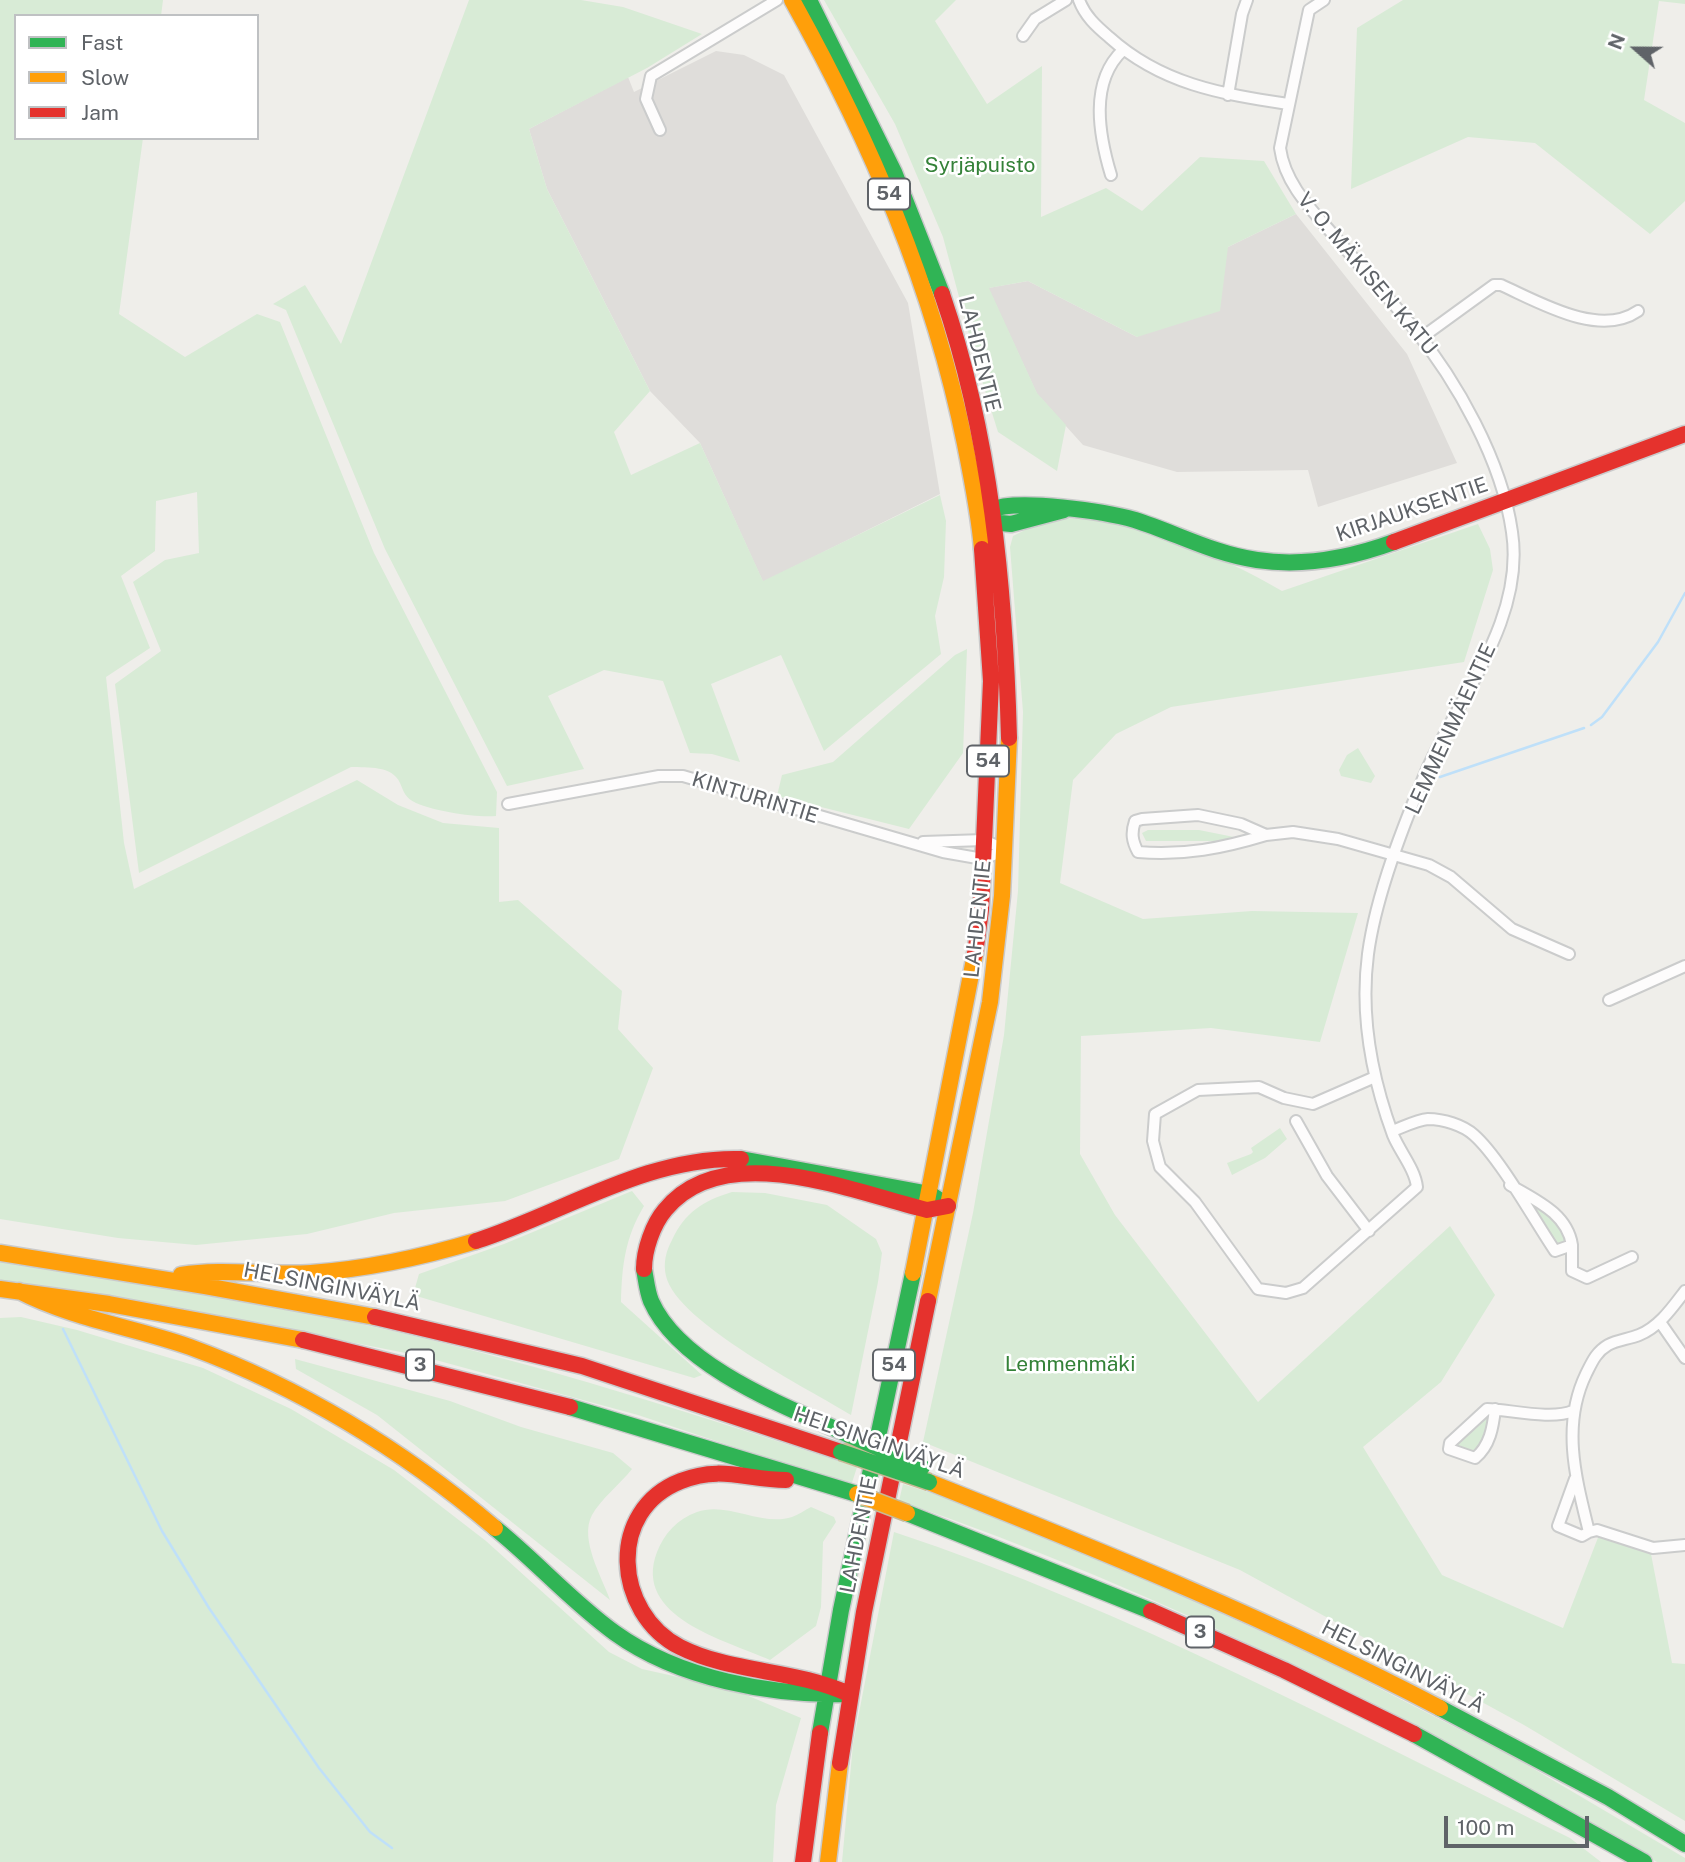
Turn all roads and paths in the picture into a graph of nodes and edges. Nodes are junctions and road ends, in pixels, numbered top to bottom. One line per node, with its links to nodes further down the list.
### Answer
1 (777, 0): 14 (street)
2 (792, 0): 20 (main road, LAHDENTIE / 54)
3 (809, 0): 20 (main road, LAHDENTIE / 54)
4 (1066, 0): 10 (street)
5 (1079, 0): 11 (street)
6 (1247, 0): 12 (street)
7 (1301, 0): 9 (street)
8 (1324, 0): 9 (street)
9 (1310, 10): 13 (street, V. O. MÄKISEN KATU)
10 (1023, 36)
11 (1123, 50): 12 (street); 15 (street)
12 (1228, 95): 13 (street)
13 (1288, 104): 17 (street, V. O. MÄKISEN KATU)
14 (660, 130)
15 (1111, 175)
16 (1638, 311): 17 (street)
17 (1421, 338): 19 (street, V. O. MÄKISEN KATU)
18 (1685, 434): 19 (main road, KIRJAUKSENTIE)
19 (1505, 501): 20 (main road, KIRJAUKSENTIE); 26 (street, LEMMENMÄENTIE)
20 (988, 519): 23 (main road, LAHDENTIE / 54); 25 (main road, LAHDENTIE / 54)
21 (508, 804): 24 (street, KINTURINTIE)
22 (1266, 835): 22 (street); 26 (street)
23 (984, 841): 24 (street, KINTURINTIE); 25 (street, KINTURINTIE); 27 (main road, LAHDENTIE / 54)
24 (918, 842): 27 (street, KINTURINTIE)
25 (1006, 850): 27 (street); 36 (main road, LAHDENTIE / 54)
26 (1395, 857): 28 (street); 31 (street, LEMMENMÄENTIE)
27 (984, 859): 35 (main road, LAHDENTIE / 54)
28 (1569, 954)
29 (1685, 965): 30 (street)
30 (1609, 1000)
31 (1375, 1077): 33 (street, LEMMENMÄENTIE); 37 (street)
32 (1296, 1121): 37 (street)
33 (1392, 1131): 34 (street); 37 (street, LEMMENMÄENTIE)
34 (1510, 1185): 38 (street); 38 (street)
35 (929, 1202): 36 (main road); 41 (main road); 49 (main road, bridge); 54 (main road, LAHDENTIE / 54)
36 (948, 1206): 55 (main road, LAHDENTIE / 54)
37 (1369, 1231)
38 (1572, 1245): 40 (street)
39 (0, 1253): 41 (main road, HELSINGINVÄYLÄ / 3)
40 (1632, 1257)
41 (162, 1277): 49 (main road, HELSINGINVÄYLÄ / 3, bridge)
42 (0, 1289): 43 (main road, 3)
43 (19, 1291): 51 (main road, 3); 54 (main road)
44 (1685, 1291): 45 (street)
45 (1660, 1322): 46 (street); 48 (street)
46 (1685, 1358)
47 (1495, 1409): 47 (street); 48 (street)
48 (1573, 1411): 50 (street)
49 (930, 1477): 56 (main road, HELSINGINVÄYLÄ / 3)
50 (1575, 1479): 52 (street); 52 (street)
51 (812, 1480): 54 (main road); 59 (main road, 3, bridge)
52 (1589, 1532): 53 (street)
53 (1685, 1545)
54 (827, 1689): 55 (main road); 57 (main road, LAHDENTIE / 54)
55 (849, 1694): 58 (main road, LAHDENTIE / 54)
56 (1685, 1844)
57 (803, 1862)
58 (828, 1862)
59 (1644, 1862)

